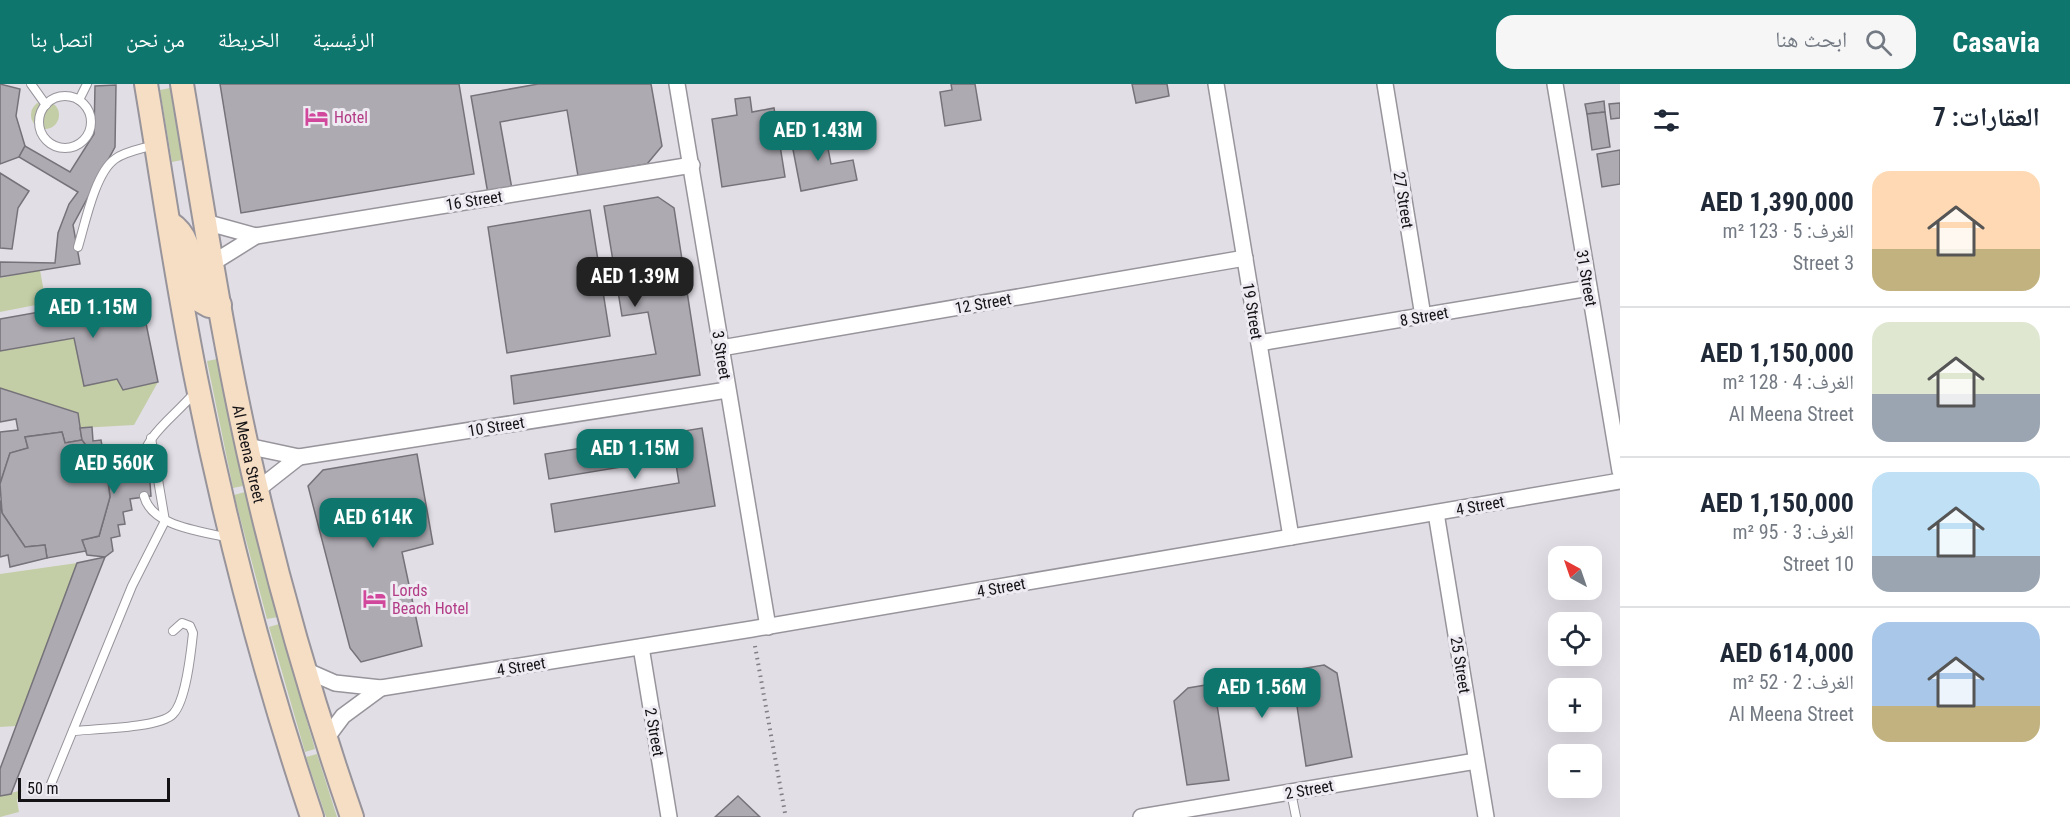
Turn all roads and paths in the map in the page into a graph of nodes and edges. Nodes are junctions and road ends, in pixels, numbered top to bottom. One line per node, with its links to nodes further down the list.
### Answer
1 (32, 84): 10 (lane)
2 (87, 84): 9 (lane)
3 (146, 84): 11 (main road)
4 (182, 84): 14 (main road, Al Meena Street)
5 (677, 84): 12 (street, 3 Street)
6 (1216, 84): 17 (street, 19 Street)
7 (1385, 84): 21 (street, 27 Street)
8 (1555, 84): 19 (street, 31 Street)
9 (79, 100): 10 (lane); 10 (lane)
10 (46, 105)
11 (156, 144): 13 (main road); 16 (lane)
12 (692, 165): 15 (street, 16 Street); 23 (street, 3 Street)
13 (169, 222): 20 (main road); 24 (main road)
14 (205, 222): 15 (street, 16 Street); 18 (main road, Al Meena Street)
15 (256, 236): 18 (street, 16 Street)
16 (78, 247)
17 (1245, 258): 22 (street, 19 Street); 23 (street, 12 Street)
18 (212, 264): 20 (main road, Al Meena Street)
19 (1589, 288): 21 (street, 8 Street); 30 (street, 31 Street)
20 (220, 304): 27 (main road, Al Meena Street)
21 (1423, 316): 22 (street, 8 Street)
22 (1259, 343): 36 (street, 19 Street)
23 (721, 348): 25 (street, 3 Street)
24 (198, 389): 26 (lane); 37 (main road)
25 (727, 390): 28 (street, 10 Street); 38 (street, 3 Street)
26 (151, 438): 29 (lane); 35 (lane)
27 (248, 446): 28 (street, 10 Street); 32 (main road, Al Meena Street)
28 (300, 457): 32 (street, 10 Street)
29 (140, 471)
30 (1620, 471)
31 (1620, 481): 34 (street, 4 Street)
32 (257, 490): 42 (main road, Al Meena Street)
33 (144, 496): 35 (lane)
34 (1436, 513): 36 (street, 4 Street); 46 (street, 25 Street)
35 (165, 521): 37 (lane); 44 (lane)
36 (1291, 537): 38 (street, 4 Street)
37 (233, 539): 50 (main road)
38 (768, 627): 39 (street, 4 Street)
39 (752, 629): 41 (street, 4 Street); 49 (path)
40 (173, 631): 44 (lane)
41 (641, 647): 43 (street, 4 Street); 52 (street, 2 Street)
42 (303, 669): 43 (street, 4 Street); 45 (main road, Al Meena Street)
43 (381, 688): 45 (street, 4 Street)
44 (73, 731): 47 (lane)
45 (325, 740): 51 (main road, Al Meena Street)
46 (1476, 761): 48 (street, 2 Street); 55 (street, 25 Street)
47 (51, 784)
48 (1291, 792): 53 (street, 2 Street); 54 (lane)
49 (786, 813)
50 (312, 817)
51 (352, 817)
52 (669, 817)
53 (1141, 817)
54 (1296, 817)
55 (1486, 817)

